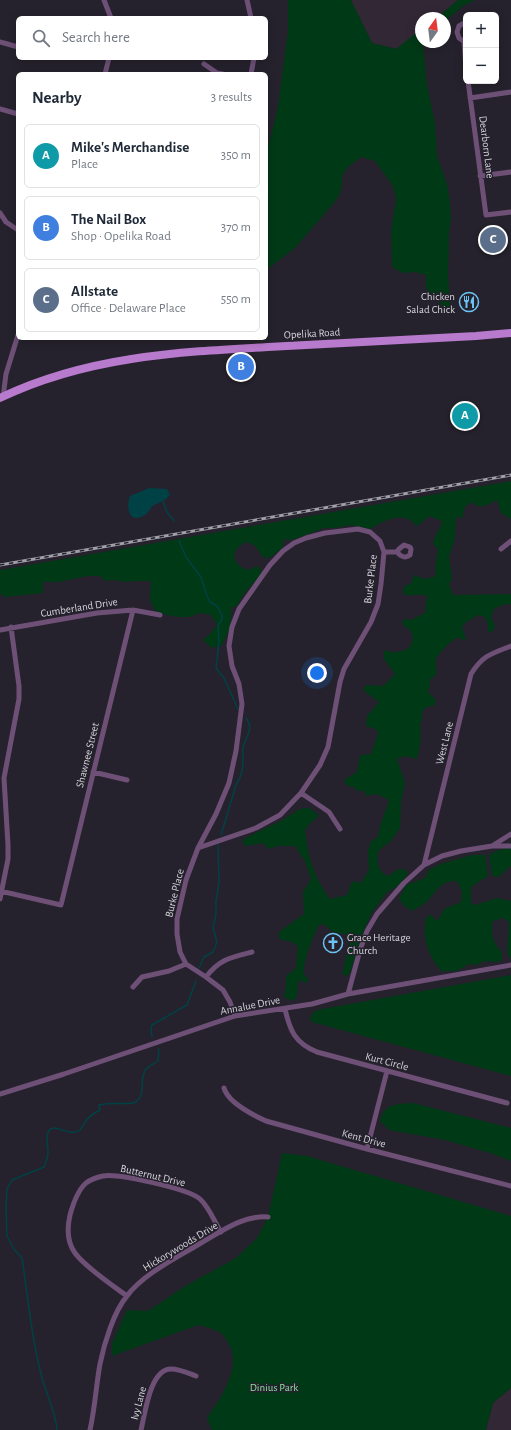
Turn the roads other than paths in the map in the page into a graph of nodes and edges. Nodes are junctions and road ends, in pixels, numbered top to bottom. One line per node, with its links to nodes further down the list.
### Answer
1 (104, 0): 3 (street)
2 (247, 0): 4 (street)
3 (110, 16)
4 (251, 16)
5 (463, 24): 6 (street)
6 (463, 41)
7 (0, 42): 8 (street)
8 (16, 46)
9 (108, 60): 12 (street)
10 (254, 60): 14 (street)
11 (204, 64): 13 (street)
12 (106, 72)
13 (216, 72)
14 (251, 72)
15 (468, 84): 17 (street, Dearborn Lane)
16 (511, 92): 17 (street)
17 (470, 98): 21 (street, Dearborn Lane)
18 (0, 109): 19 (street)
19 (16, 113)
20 (511, 172): 21 (street)
21 (480, 176): 22 (street, Dearborn Lane)
22 (511, 212)
23 (0, 213): 24 (street)
24 (16, 229)
25 (511, 333): 27 (main road, Opelika Road)
26 (16, 340): 27 (street)
27 (1, 397)
28 (511, 541): 29 (street)
29 (501, 549)
30 (384, 552): 31 (street); 39 (street, Burke Place); 44 (street, Burke Place)
31 (397, 552)
32 (133, 610): 33 (street, Cumberland Drive); 34 (street, Cumberland Drive); 37 (street, Shawnee Street)
33 (160, 615)
34 (12, 628): 35 (street, Cumberland Drive); 46 (street)
35 (0, 630)
36 (511, 646): 45 (street, West Lane)
37 (93, 772): 38 (street); 46 (street, Shawnee Street)
38 (127, 780)
39 (301, 793): 40 (street); 44 (street, Burke Place)
40 (340, 829)
41 (511, 834): 42 (street)
42 (492, 846): 43 (street); 45 (street)
43 (511, 846)
44 (198, 848): 49 (street, Burke Place)
45 (424, 865): 53 (street)
46 (1, 891): 47 (street)
47 (0, 899)
48 (252, 952): 51 (street)
49 (186, 964): 51 (street); 52 (street)
50 (511, 965): 53 (street, Annalue Drive)
51 (206, 977): 55 (street)
52 (133, 988)
53 (348, 994): 54 (street, Annalue Drive)
54 (285, 1008): 55 (street, Annalue Drive); 56 (street, Kurt Circle)
55 (235, 1016): 58 (street, Annalue Drive)
56 (387, 1071): 59 (street, Kurt Circle); 60 (street)
57 (224, 1088): 60 (street, Kent Drive)
58 (0, 1094)
59 (507, 1103)
60 (367, 1149): 61 (street, Kent Drive)
61 (511, 1186)
62 (268, 1217): 63 (street, Hickorywoods Drive)
63 (220, 1232): 64 (street, Hickorywoods Drive); 64 (street, Butternut Drive)
64 (126, 1296): 66 (street, Hickorywoods Drive)
65 (196, 1376): 67 (street, Ivy Lane)
66 (90, 1430)
67 (141, 1430)

